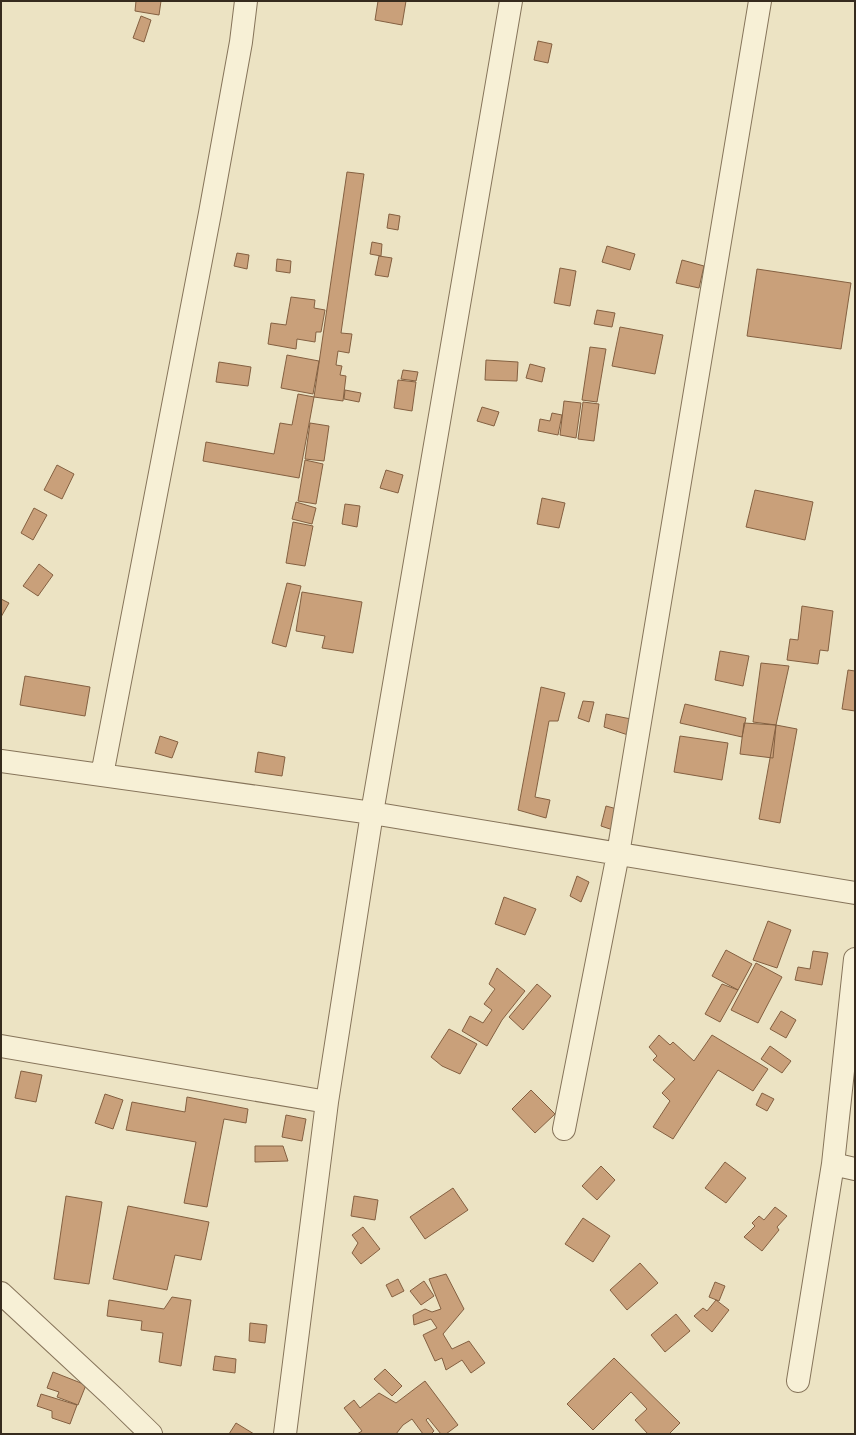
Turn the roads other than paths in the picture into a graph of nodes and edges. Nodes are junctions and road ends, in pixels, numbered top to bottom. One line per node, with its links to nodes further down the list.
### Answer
1 (246, 1): 5 (street)
2 (511, 1): 6 (street)
3 (760, 1): 7 (street)
4 (1, 761): 5 (street)
5 (102, 775): 6 (street)
6 (372, 813): 7 (street); 11 (street)
7 (618, 854): 8 (street); 12 (street)
8 (855, 893)
9 (855, 959): 13 (street)
10 (1, 1046): 11 (street)
11 (327, 1102): 18 (street)
12 (564, 1129)
13 (833, 1164): 14 (street); 16 (street)
14 (855, 1169)
15 (1, 1293): 17 (street)
16 (798, 1381)
17 (151, 1434)
18 (285, 1434)

